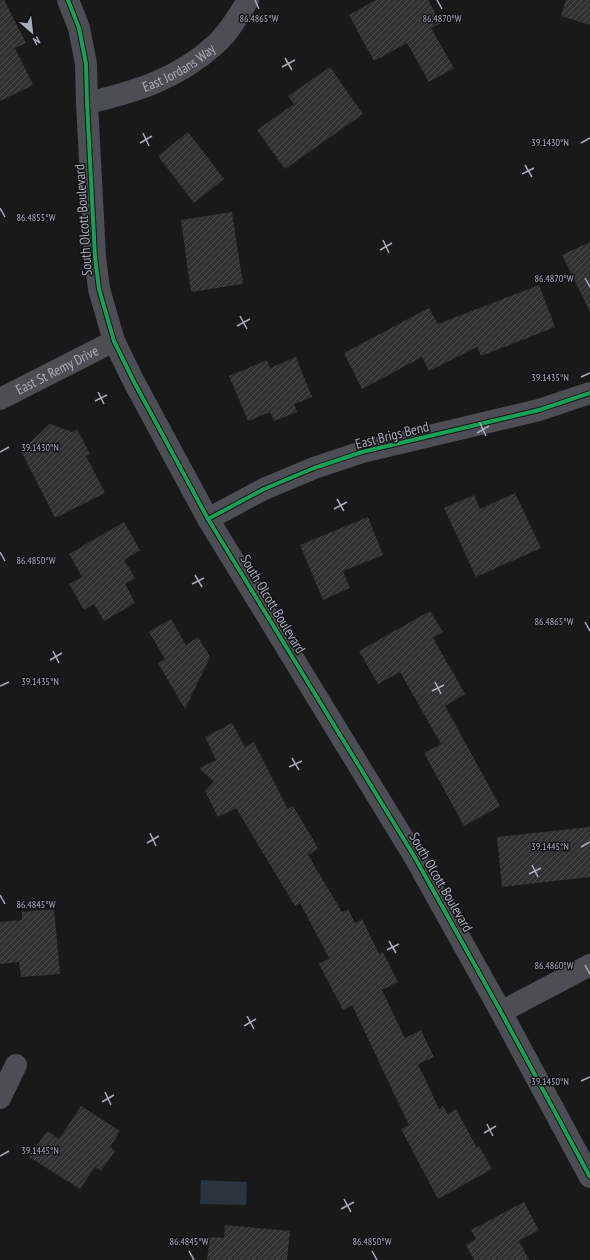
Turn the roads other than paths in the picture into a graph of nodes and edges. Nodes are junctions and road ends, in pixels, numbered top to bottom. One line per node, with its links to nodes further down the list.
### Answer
1 (68, 0): 3 (street, South Olcott Boulevard)
2 (248, 0): 3 (street, East Jordans Way)
3 (87, 102): 4 (street, South Olcott Boulevard)
4 (114, 341): 6 (street, East St Remy Drive); 7 (street, South Olcott Boulevard)
5 (590, 393): 7 (street, East Brigs Bend)
6 (0, 398)
7 (208, 519): 9 (street, South Olcott Boulevard)
8 (590, 965): 9 (street)
9 (501, 1012): 12 (street, South Olcott Boulevard)
10 (16, 1064): 11 (street)
11 (0, 1098)
12 (590, 1177)

